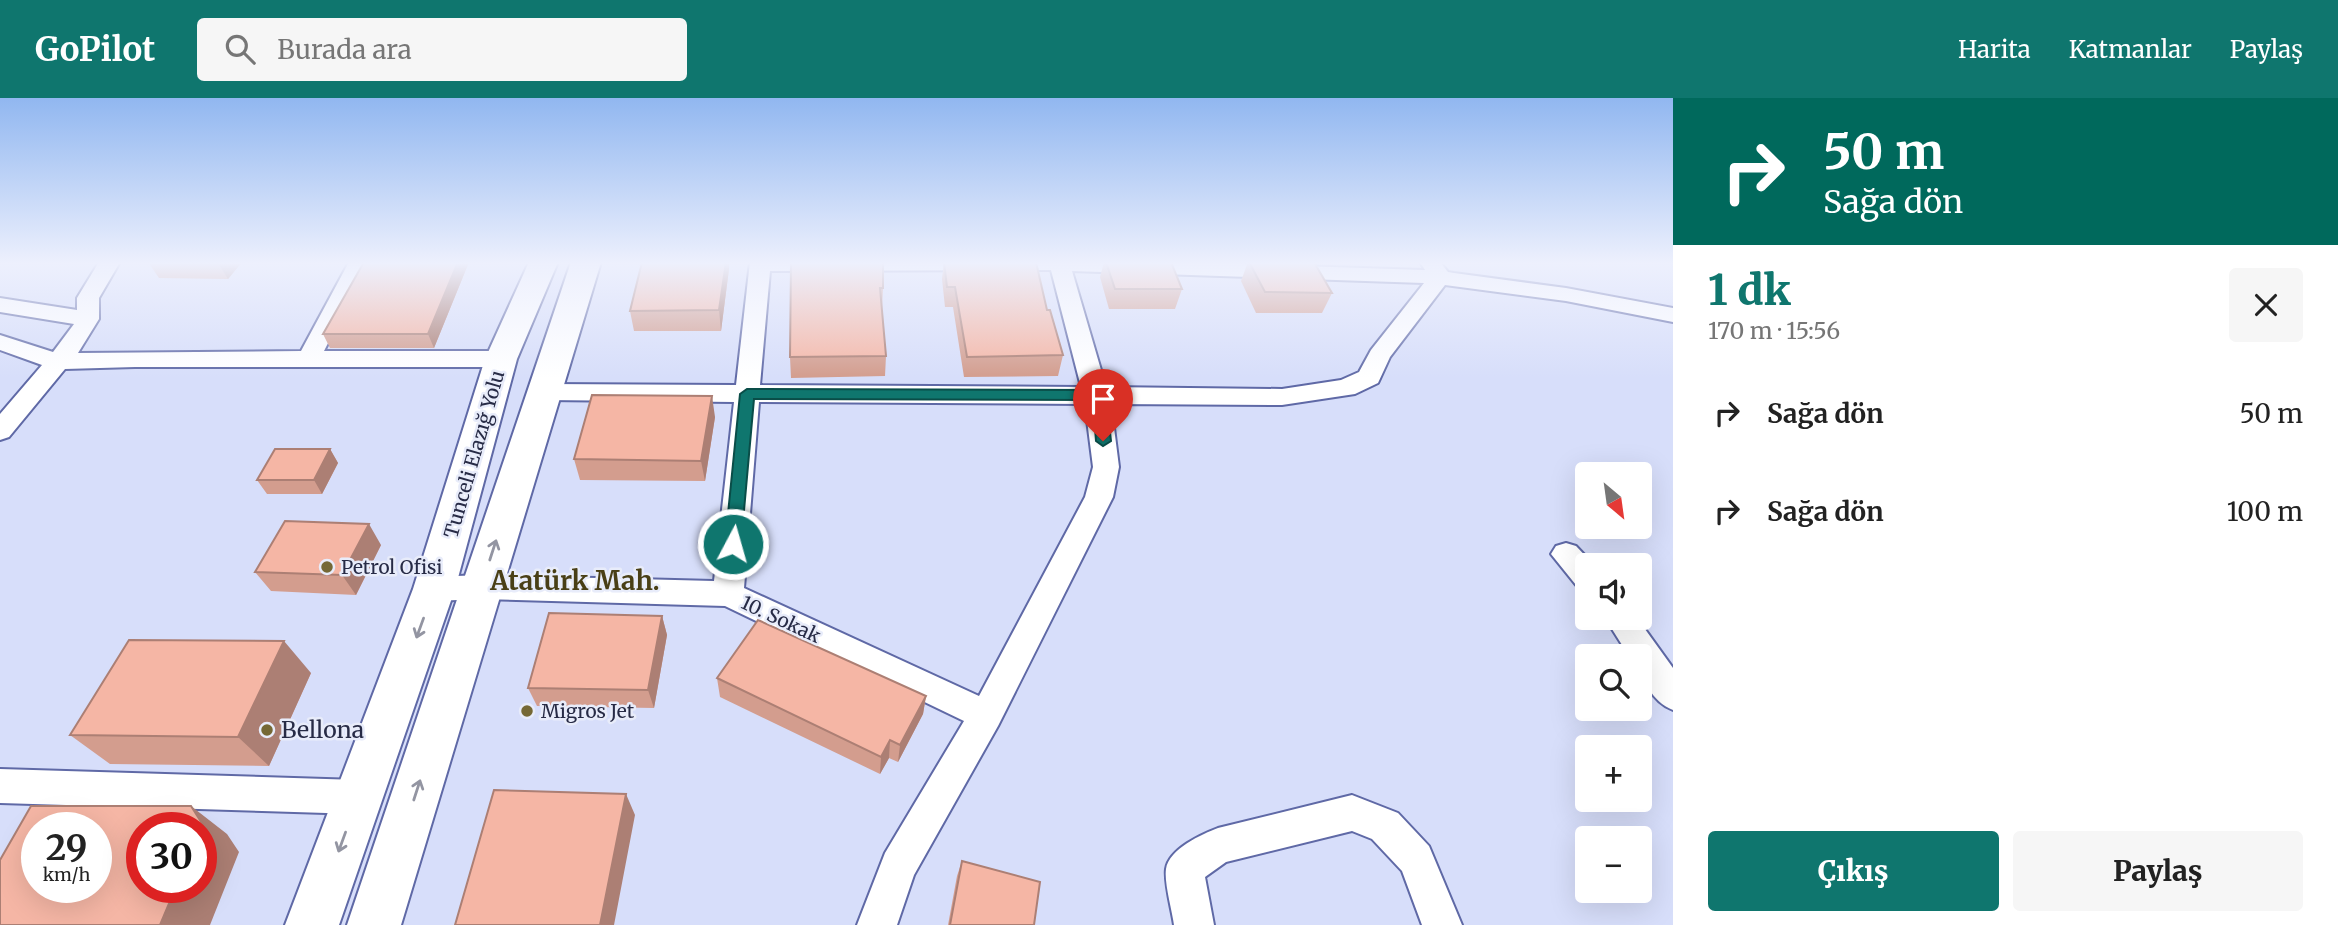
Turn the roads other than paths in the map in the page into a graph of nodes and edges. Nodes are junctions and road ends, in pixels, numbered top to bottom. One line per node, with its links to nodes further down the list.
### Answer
1 (88, 301): 11 (street)
2 (339, 301): 14 (street)
3 (526, 301): 13 (main road, Tunceli Elazığ Yolu)
4 (574, 301): 16 (main road)
5 (756, 301): 17 (street)
6 (1069, 301): 18 (street)
7 (1415, 301): 18 (street)
8 (1603, 301): 10 (street)
9 (0, 305): 11 (street)
10 (1673, 315)
11 (88, 319): 15 (street)
12 (0, 342): 15 (street)
13 (501, 359): 14 (street); 23 (main road, Tunceli Elazığ Yolu)
14 (308, 360): 15 (street)
15 (58, 362): 19 (street)
16 (545, 392): 17 (street); 22 (main road, one-way to 16)
17 (747, 394): 18 (street); 24 (street)
18 (1093, 395): 27 (street)
19 (0, 431)
20 (1566, 554): 21 (street)
21 (1575, 564)
22 (481, 587): 23 (street, 10. Sokak); 24 (street, 10. Sokak); 31 (main road, one-way to 22)
23 (434, 589): 29 (main road, Tunceli Elazığ Yolu, one-way to 29)
24 (728, 594): 27 (street, 10. Sokak)
25 (1628, 630): 26 (street)
26 (1673, 695)
27 (986, 715): 32 (street)
28 (0, 786): 29 (street)
29 (358, 797): 30 (main road, Tunceli Elazığ Yolu, one-way to 30)
30 (312, 925)
31 (374, 925)
32 (877, 925)
33 (1194, 925): 34 (street)
34 (1442, 925)

